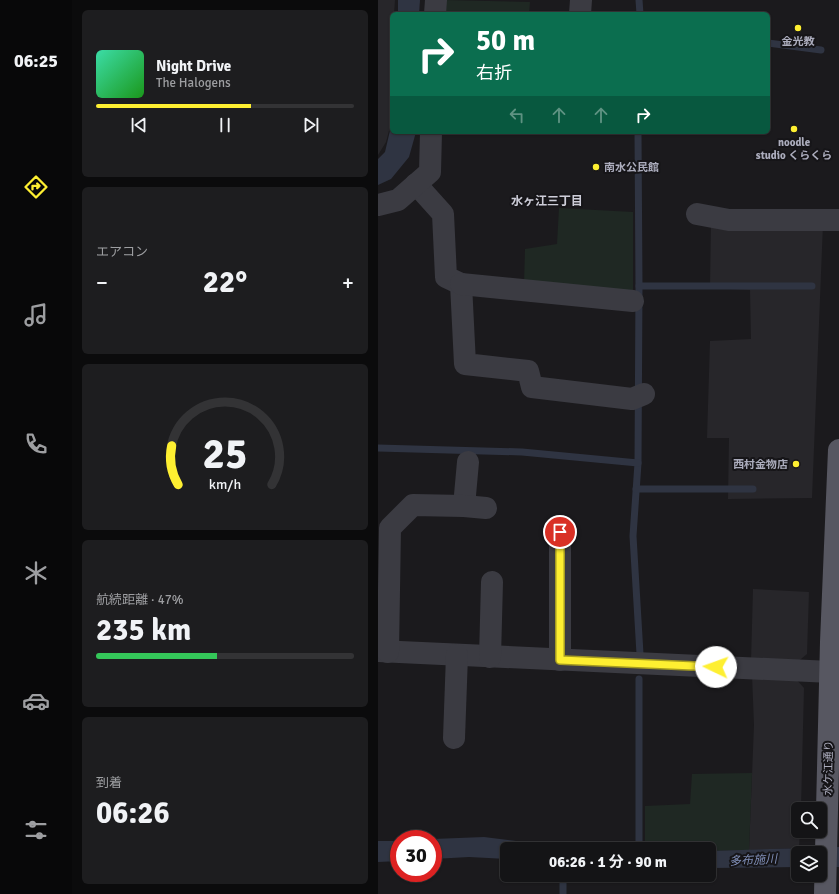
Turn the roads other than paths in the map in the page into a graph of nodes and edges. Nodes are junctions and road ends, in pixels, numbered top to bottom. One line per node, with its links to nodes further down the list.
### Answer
1 (436, 0): 3 (street)
2 (581, 0): 4 (street)
3 (435, 12)
4 (580, 12)
5 (431, 134): 6 (street)
6 (416, 184): 7 (street); 10 (street)
7 (378, 205)
8 (697, 214): 9 (street)
9 (839, 220)
10 (461, 284): 11 (street); 12 (street)
11 (633, 301)
12 (638, 396)
13 (839, 450): 20 (main road, 水ケ江通り)
14 (468, 462): 15 (street)
15 (464, 506): 16 (street); 17 (street)
16 (486, 508)
17 (384, 527): 21 (street)
18 (560, 532): 24 (street)
19 (492, 582): 23 (street)
20 (835, 642): 25 (main road, 水ケ江通り)
21 (383, 651): 22 (street)
22 (456, 655): 23 (street); 26 (street)
23 (490, 657): 24 (street)
24 (560, 660): 25 (street)
25 (830, 672): 27 (main road, 水ケ江通り)
26 (454, 738)
27 (834, 752): 28 (main road, 水ケ江通り)
28 (825, 894)

